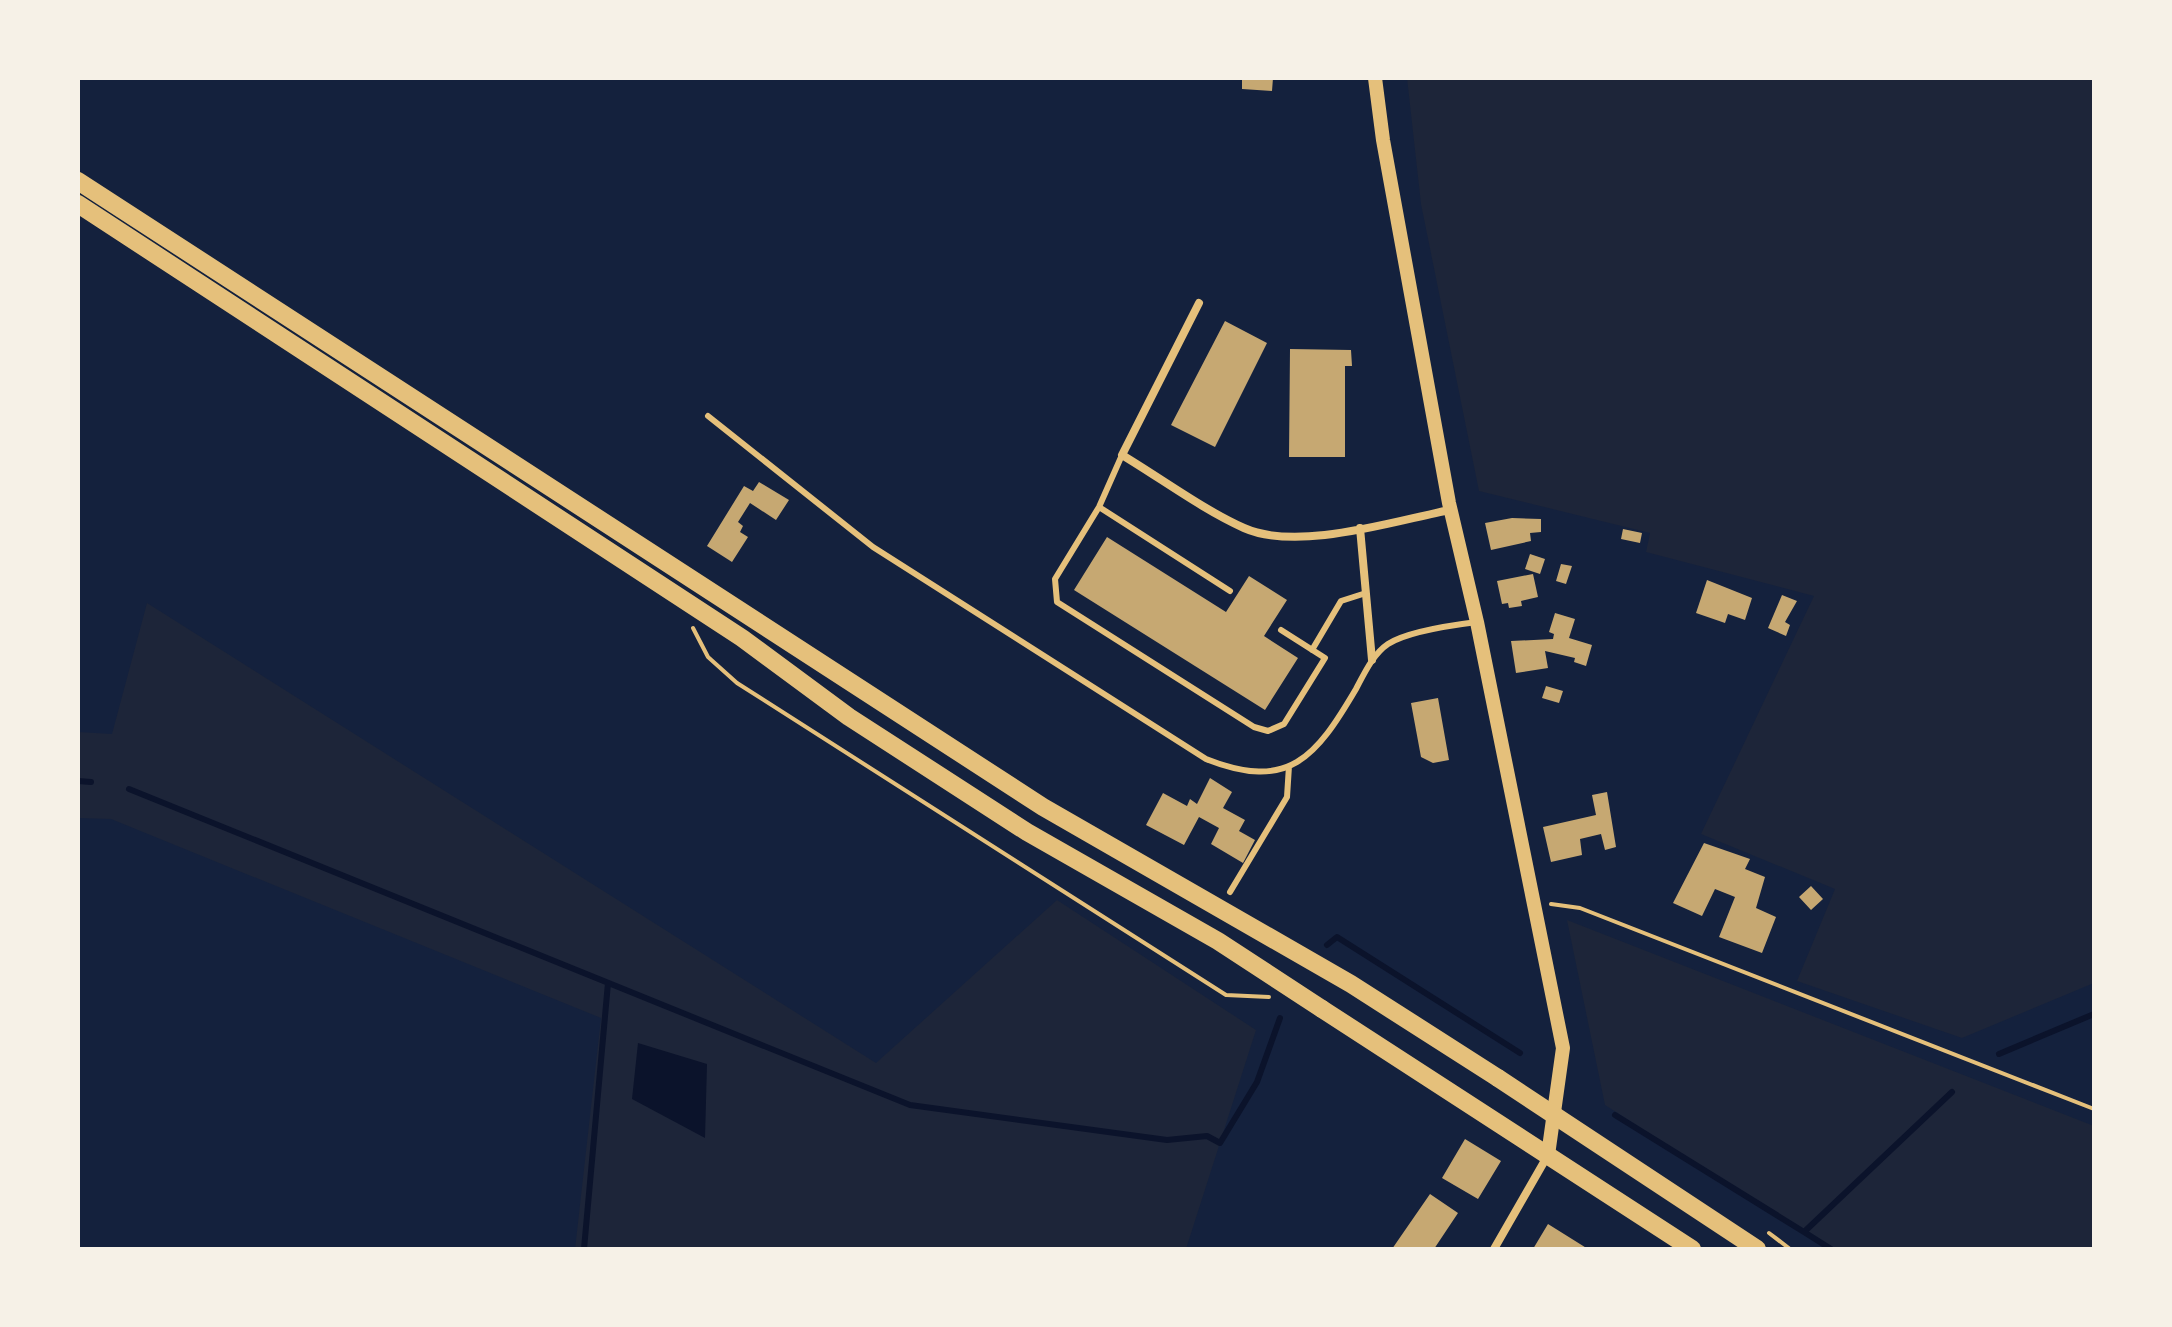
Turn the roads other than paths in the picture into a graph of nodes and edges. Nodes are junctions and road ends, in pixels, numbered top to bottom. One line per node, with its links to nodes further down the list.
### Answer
1 (1375, 78): 8 (street)
2 (78, 181): 18 (main road)
3 (78, 204): 19 (main road)
4 (1199, 303): 6 (street)
5 (708, 416): 16 (lane)
6 (1122, 455): 7 (lane); 9 (street)
7 (1099, 507): 10 (lane); 14 (lane)
8 (1450, 510): 9 (street); 12 (street)
9 (1360, 528): 11 (street)
10 (1230, 591)
11 (1366, 593): 14 (lane); 15 (street)
12 (1477, 622): 15 (lane); 18 (street)
13 (1281, 630): 14 (lane)
14 (1312, 650)
15 (1372, 660): 16 (lane)
16 (1289, 766): 17 (lane)
17 (1230, 892)
18 (1555, 1114): 19 (street); 22 (main road)
19 (1548, 1155): 20 (street); 21 (main road)
20 (1494, 1249)
21 (1692, 1249)
22 (1757, 1249)

